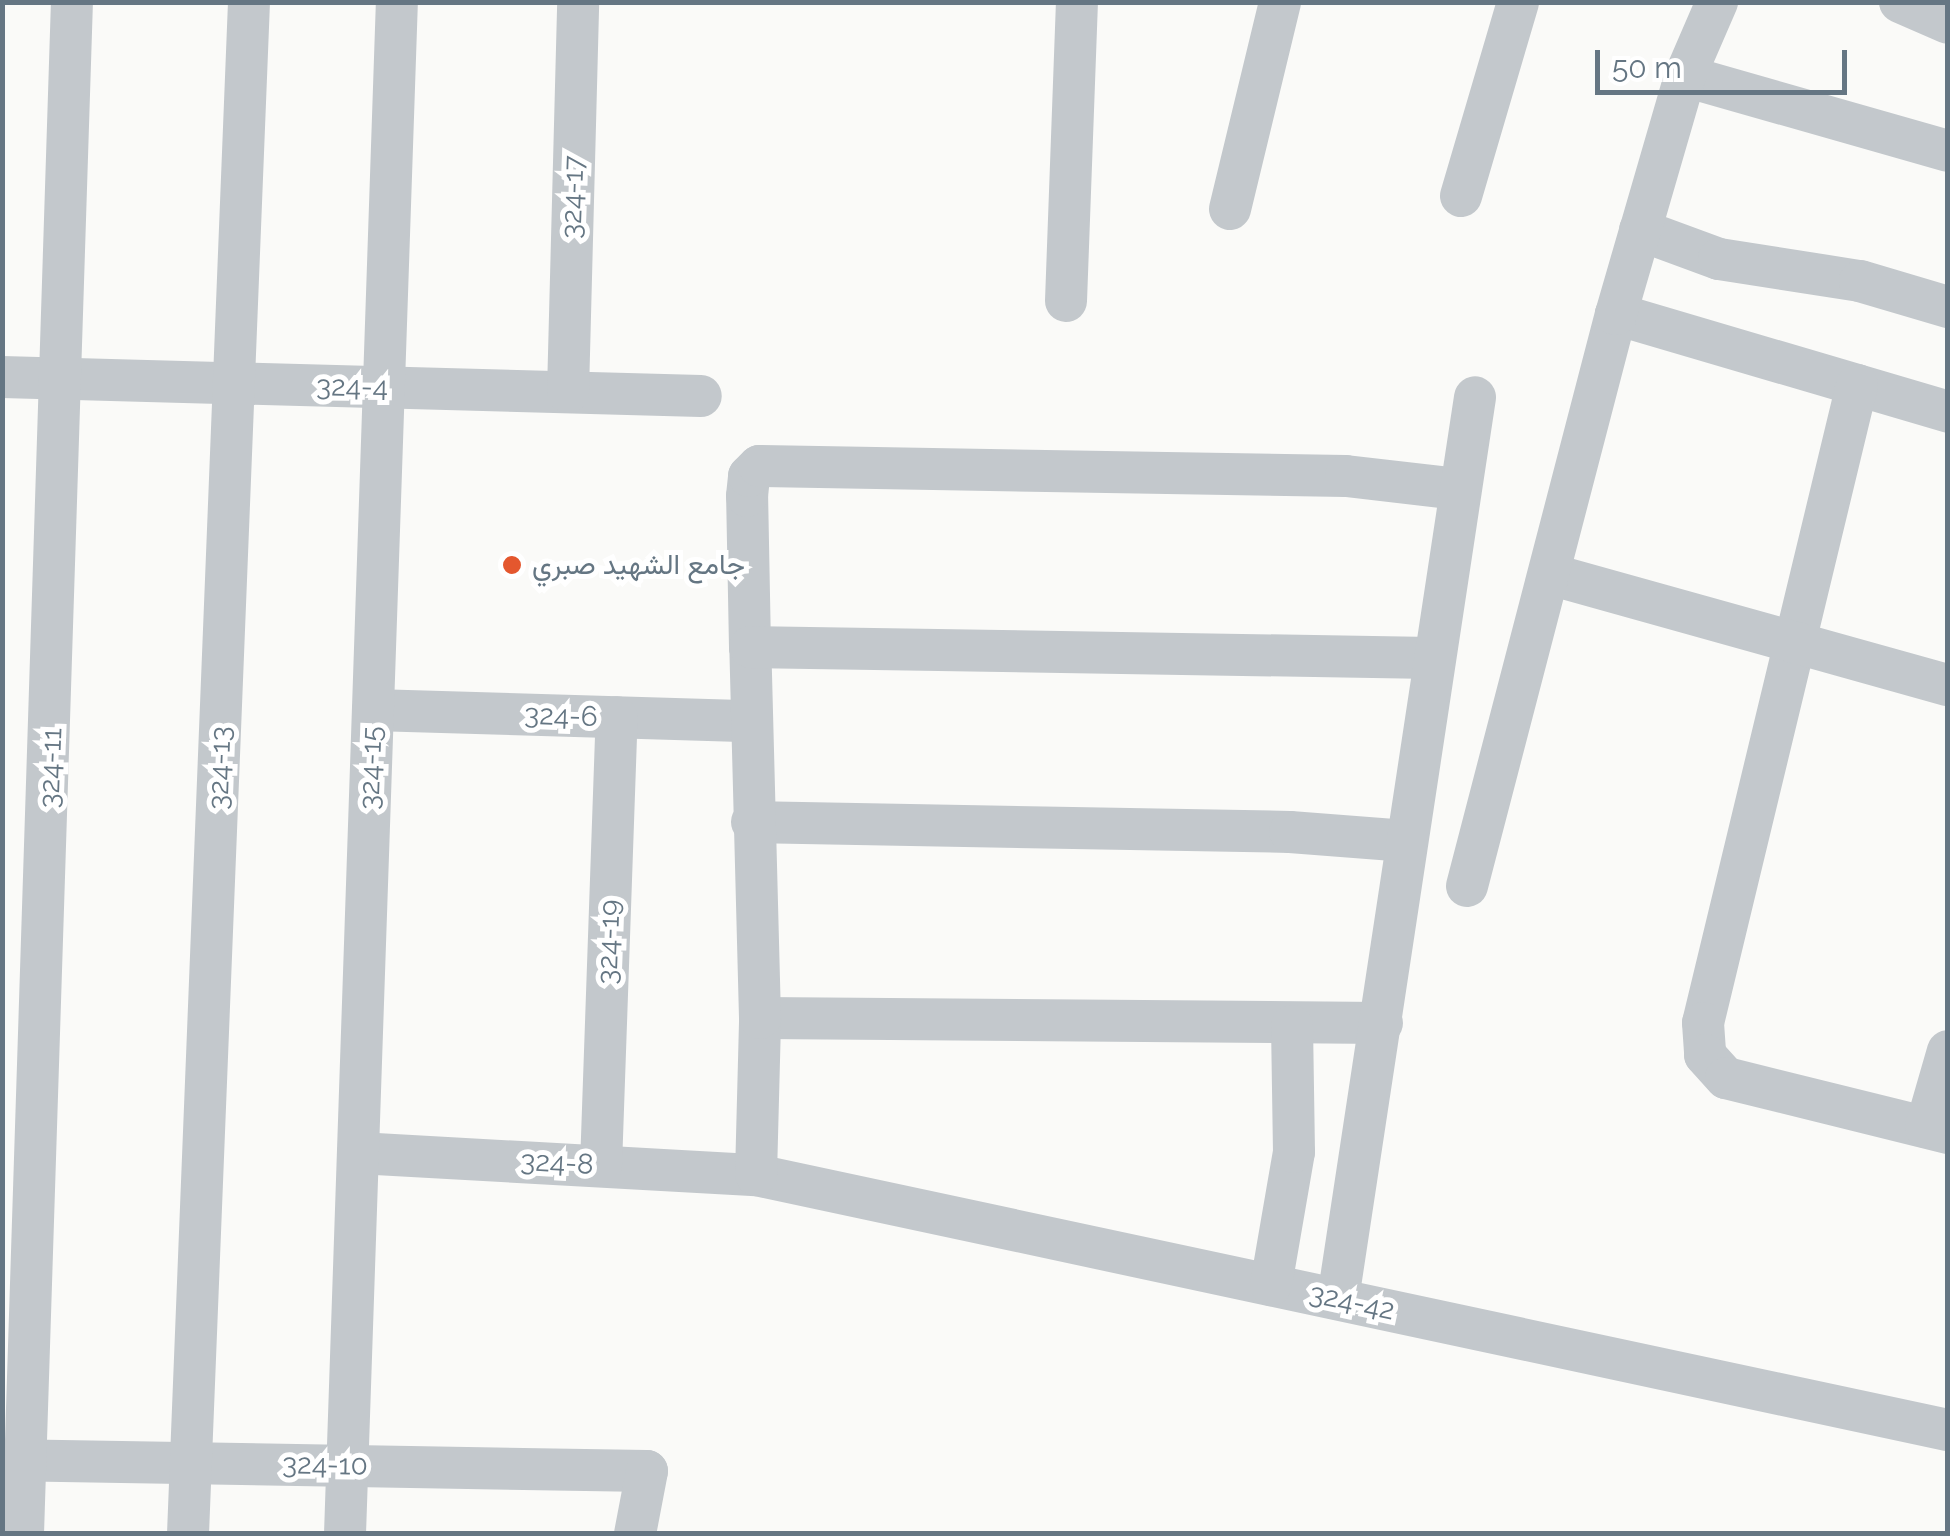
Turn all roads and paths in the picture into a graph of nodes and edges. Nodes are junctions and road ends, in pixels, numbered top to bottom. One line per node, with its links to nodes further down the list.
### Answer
1 (72, 2): 20 (street, 324-11)
2 (249, 2): 21 (street, 324-13)
3 (397, 2): 23 (street, 324-15)
4 (578, 2): 24 (street, 324-17)
5 (1077, 2): 16 (street)
6 (1280, 2): 14 (street)
7 (1518, 2): 13 (street)
8 (1716, 2): 11 (street)
9 (1900, 2): 10 (street)
10 (1948, 23)
11 (1685, 76): 12 (street); 15 (street)
12 (1948, 151)
13 (1461, 196)
14 (1230, 209)
15 (1640, 230): 17 (street); 18 (street)
16 (1066, 300)
17 (1948, 307)
18 (1616, 314): 22 (street); 29 (street)
19 (2, 377): 20 (street, 324-4)
20 (65, 379): 21 (street, 324-4); 51 (street, 324-11)
21 (236, 384): 23 (street, 324-4); 52 (street, 324-13)
22 (1857, 385): 27 (street); 30 (street)
23 (384, 387): 24 (street, 324-4); 34 (street, 324-15)
24 (568, 392): 25 (street, 324-4)
25 (701, 396)
26 (1475, 396): 28 (street)
27 (1948, 412)
28 (1459, 489): 31 (street); 32 (street)
29 (1553, 575): 30 (street); 39 (street)
30 (1794, 642): 33 (street); 44 (street)
31 (750, 647): 32 (street); 36 (street)
32 (1432, 658): 38 (street)
33 (1948, 685)
34 (373, 710): 35 (street, 324-6); 45 (street, 324-15)
35 (617, 718): 36 (street, 324-6); 46 (street, 324-19)
36 (750, 721): 37 (street)
37 (752, 822): 38 (street); 40 (street)
38 (1407, 841): 41 (street)
39 (1467, 886)
40 (760, 1018): 42 (street); 47 (street)
41 (1382, 1024): 42 (street); 49 (street)
42 (1292, 1026): 48 (street)
43 (1948, 1051): 44 (street)
44 (1937, 1130)
45 (358, 1153): 46 (street, 324-8); 53 (street, 324-15)
46 (601, 1166): 47 (street, 324-8)
47 (756, 1175): 48 (street, 324-42)
48 (1271, 1285): 49 (street, 324-42)
49 (1338, 1299): 50 (street, 324-42)
50 (1948, 1430)
51 (14, 1460): 52 (street, 324-10); 54 (street, 324-11)
52 (191, 1463): 53 (street, 324-10); 55 (street, 324-13)
53 (348, 1466): 56 (street, 324-15); 57 (street, 324-10)
54 (23, 1534)
55 (188, 1534)
56 (345, 1534)
57 (635, 1534)

